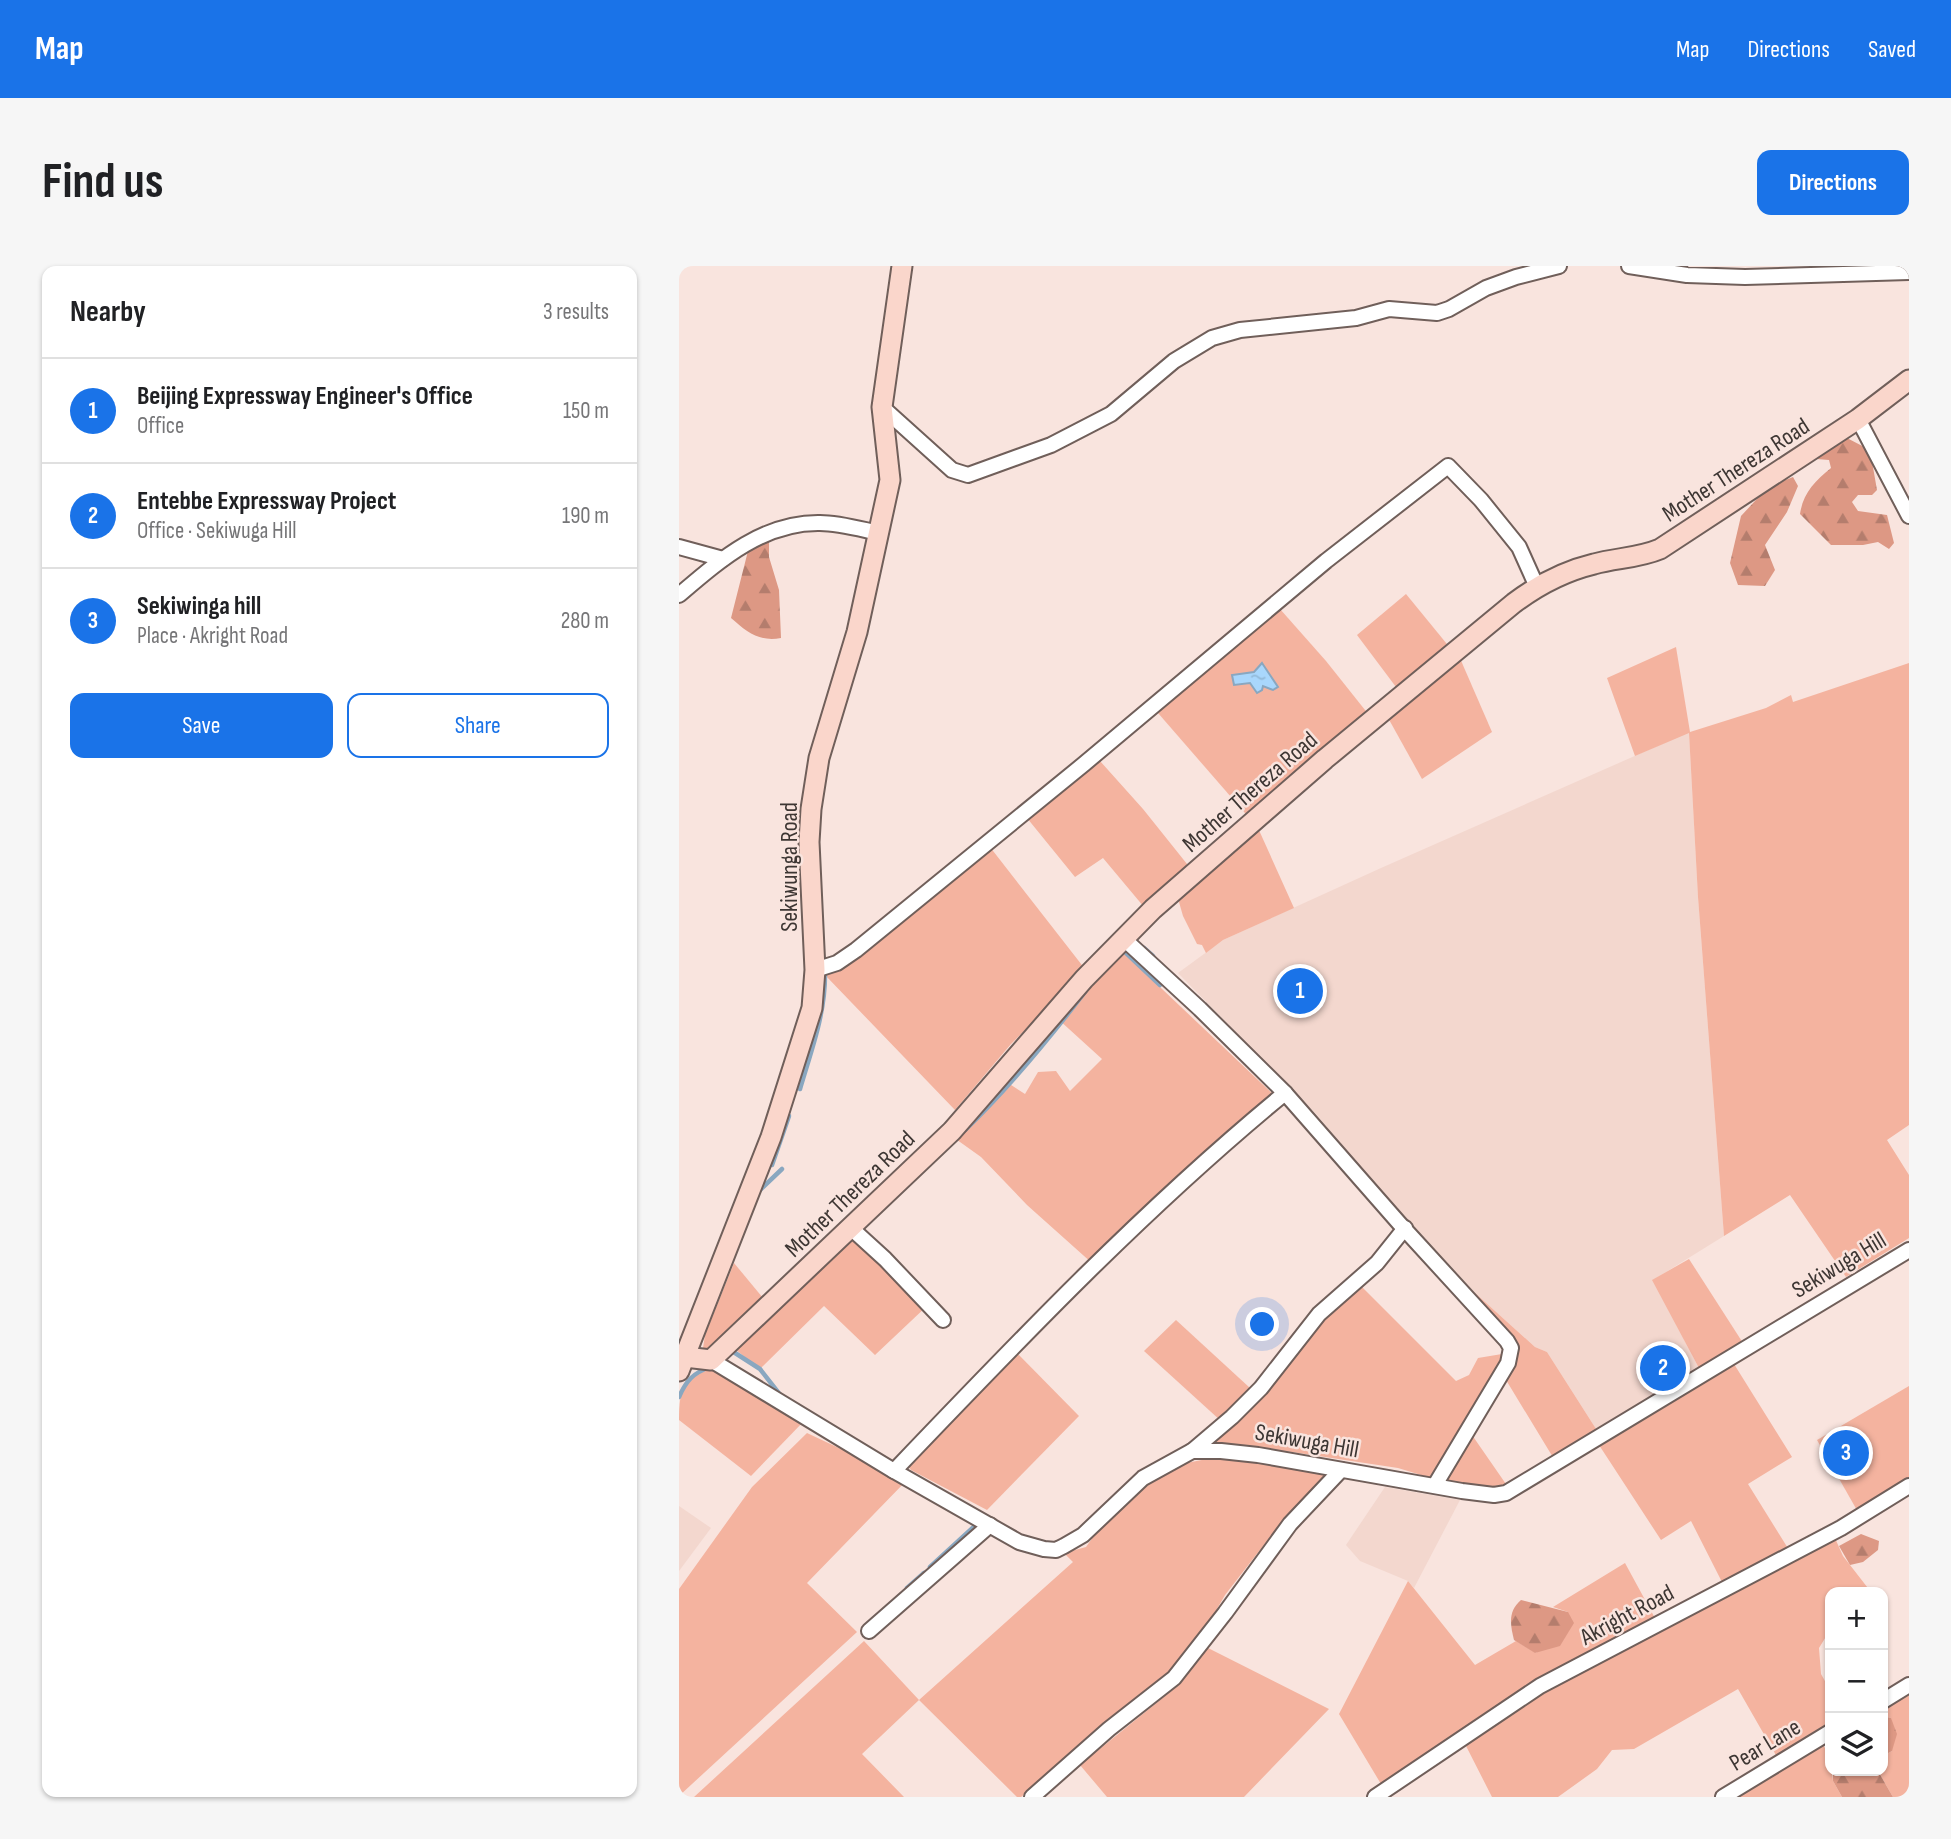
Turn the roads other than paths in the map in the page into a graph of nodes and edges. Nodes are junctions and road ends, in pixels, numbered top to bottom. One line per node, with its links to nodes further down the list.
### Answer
1 (902, 266): 6 (street, Sekiwunga Road)
2 (1559, 266): 6 (street)
3 (1629, 266): 4 (street)
4 (1909, 272)
5 (1909, 380): 7 (street, Mother Thereza Road)
6 (882, 407): 9 (street, Sekiwunga Road)
7 (1858, 419): 8 (street); 12 (street, Mother Thereza Road)
8 (1909, 516)
9 (879, 533): 11 (street); 15 (street, Sekiwunga Road)
10 (679, 547): 11 (street)
11 (723, 559): 13 (street)
12 (1537, 587): 14 (street, Mother Thereza Road); 15 (street)
13 (679, 595)
14 (1123, 938): 16 (street); 17 (street, Mother Thereza Road)
15 (815, 970): 22 (street, Sekiwunga Road)
16 (1285, 1093): 18 (street); 25 (street)
17 (851, 1228): 20 (street); 21 (street, Mother Thereza Road)
18 (1405, 1228): 23 (street); 26 (street)
19 (1909, 1250): 26 (street, Sekiwuga Hill)
20 (943, 1320)
21 (711, 1360): 22 (street); 25 (street, Sekiwuga Hill)
22 (682, 1364)
23 (1192, 1451): 24 (street, Sekiwuga Hill); 28 (street, Sekiwuga Hill)
24 (1341, 1470): 26 (street, Sekiwuga Hill); 33 (street)
25 (894, 1471): 28 (street, Sekiwuga Hill)
26 (1435, 1485)
27 (1909, 1486): 34 (street, Akright Road)
28 (990, 1525): 29 (street)
29 (869, 1631)
30 (1909, 1685): 31 (street)
31 (1888, 1698)
32 (1825, 1735): 35 (street, Pear Lane)
33 (1033, 1797)
34 (1375, 1797)
35 (1723, 1797)

